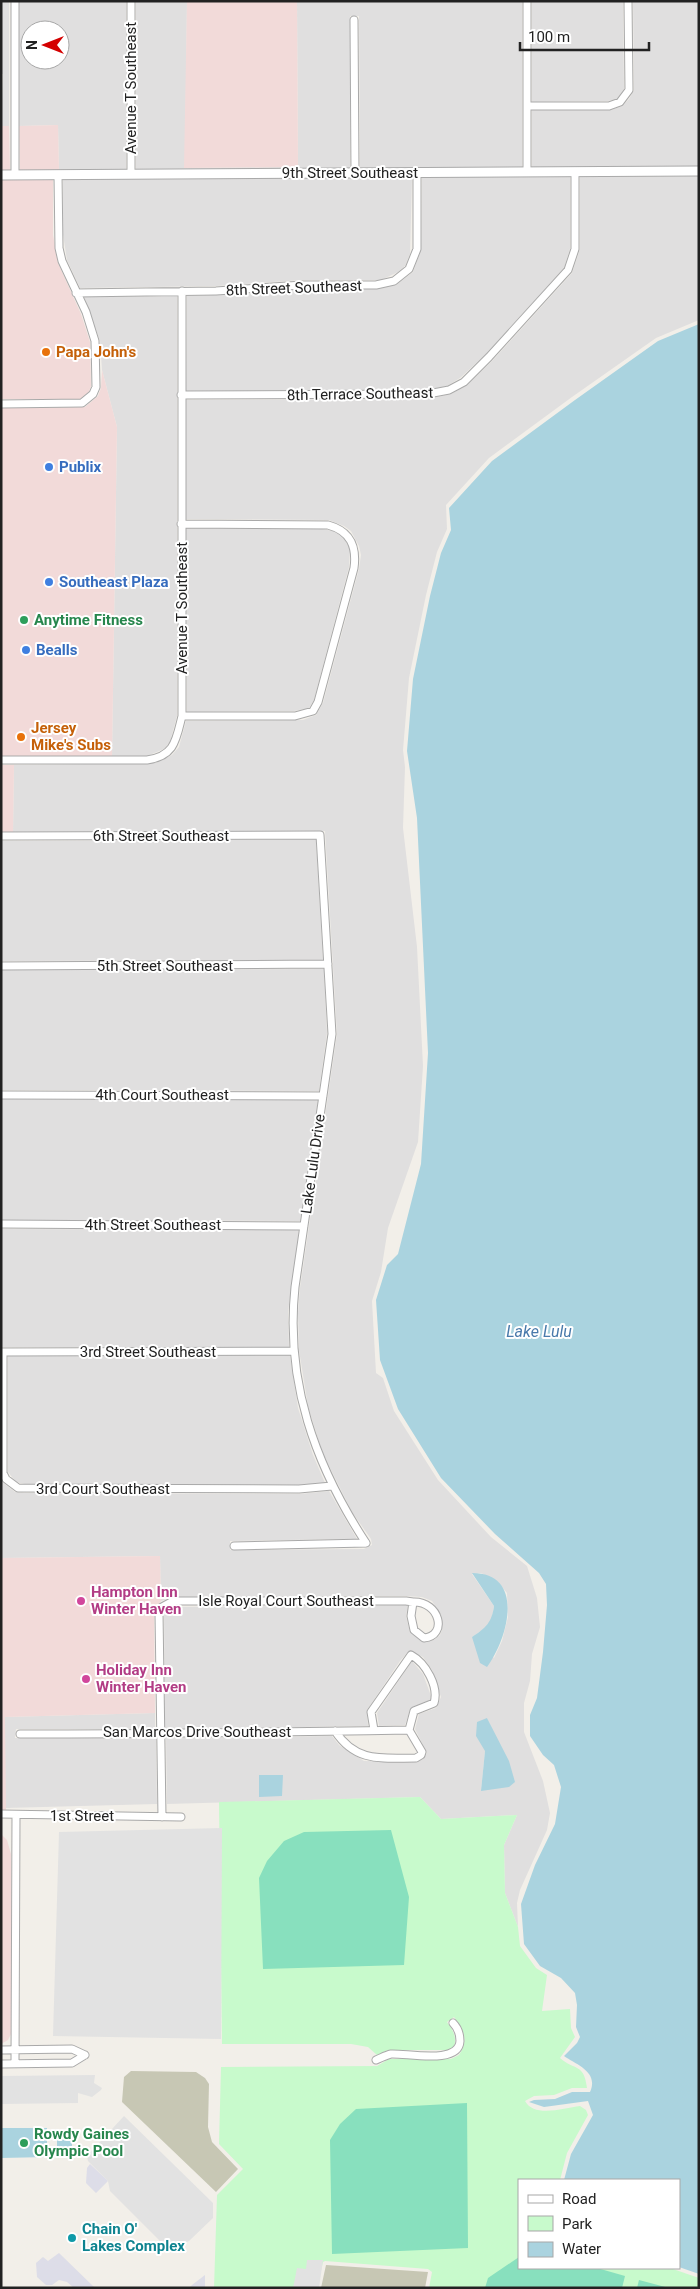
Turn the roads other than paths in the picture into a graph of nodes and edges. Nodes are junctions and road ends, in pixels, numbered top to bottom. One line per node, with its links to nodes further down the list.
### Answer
1 (14, 1): 15 (street)
2 (131, 1): 13 (street, Avenue T Southeast)
3 (527, 1): 6 (street)
4 (628, 1): 6 (street)
5 (354, 20): 9 (street)
6 (527, 106): 8 (street)
7 (699, 171): 11 (street, 9th Street Southeast)
8 (527, 172): 10 (street, 9th Street Southeast); 11 (street, 9th Street Southeast)
9 (355, 173): 10 (street, 9th Street Southeast); 13 (street, 9th Street Southeast)
10 (416, 173): 16 (street, 8th Street Southeast)
11 (575, 173): 18 (street, 8th Terrace Southeast)
12 (58, 174): 13 (street, 9th Street Southeast); 15 (street, 9th Street Southeast); 17 (street)
13 (131, 174)
14 (1, 175): 15 (street, 9th Street Southeast)
15 (15, 175)
16 (182, 291): 17 (street, 8th Street Southeast); 18 (street, Avenue T Southeast)
17 (76, 293): 19 (street)
18 (182, 395): 20 (street, Avenue T Southeast)
19 (1, 404)
20 (181, 524): 21 (street, Avenue T Southeast); 21 (street)
21 (182, 716): 22 (street, Avenue T Southeast)
22 (1, 760)
23 (320, 835): 24 (street, 6th Street Southeast); 25 (street, Lake Lulu Drive)
24 (1, 836)
25 (328, 964): 26 (street, 5th Street Southeast); 28 (street, Lake Lulu Drive)
26 (1, 966)
27 (1, 1095): 28 (street, 4th Court Southeast)
28 (323, 1096): 30 (street, Lake Lulu Drive)
29 (1, 1224): 30 (street, 4th Street Southeast)
30 (304, 1226): 31 (street, Lake Lulu Drive)
31 (294, 1351): 32 (street, 3rd Street Southeast); 33 (street, Lake Lulu Drive)
32 (2, 1352): 33 (street, 3rd Court Southeast)
33 (332, 1486): 34 (street)
34 (234, 1546)
35 (413, 1602): 35 (street, Isle Royal Court Southeast); 39 (street, Isle Royal Court Southeast)
36 (374, 1730): 37 (street, San Marcos Drive Southeast); 37 (street); 38 (street, San Marcos Drive Southeast)
37 (409, 1730): 38 (street)
38 (335, 1731): 39 (street, San Marcos Drive Southeast)
39 (160, 1733): 40 (street, San Marcos Drive Southeast); 43 (street, Isle Royal Court Southeast)
40 (20, 1734)
41 (1, 1814): 42 (street, 1st Street)
42 (16, 1815): 43 (street, 1st Street); 47 (street)
43 (165, 1817): 44 (street, 1st Street)
44 (181, 1817)
45 (453, 2023): 48 (street)
46 (1, 2050): 47 (street)
47 (16, 2050): 49 (street); 49 (street)
48 (376, 2060)
49 (15, 2063): 50 (street)
50 (1, 2064)

